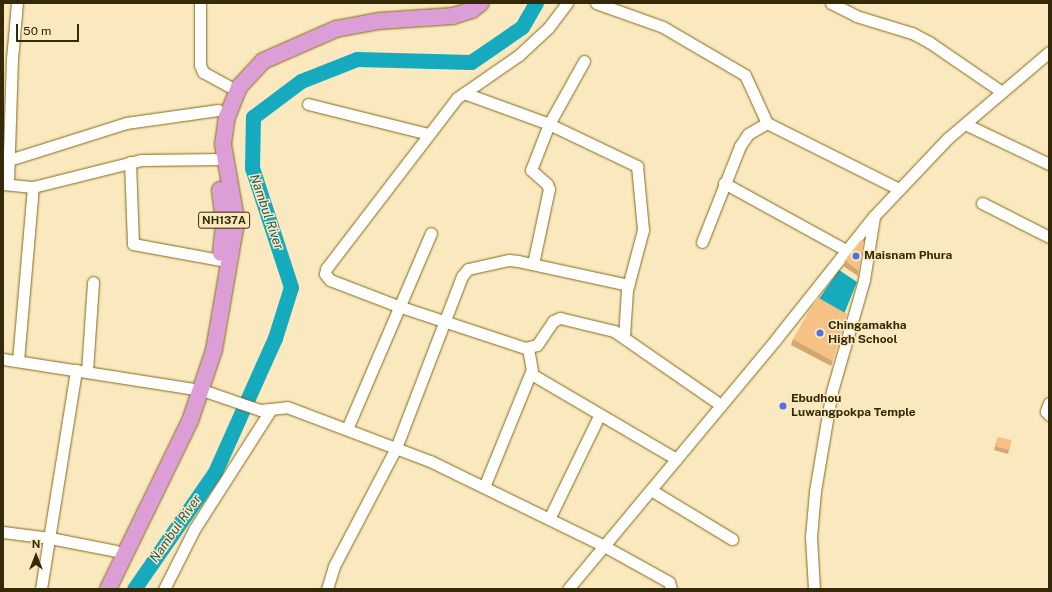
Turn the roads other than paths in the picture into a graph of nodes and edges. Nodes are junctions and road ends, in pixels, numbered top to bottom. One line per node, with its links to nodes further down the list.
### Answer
1 (17, 3): 19 (street)
2 (200, 3): 10 (street)
3 (460, 3): 10 (highway, NH137A)
4 (481, 3): 20 (highway, NH137A)
5 (567, 3): 12 (street)
6 (596, 3): 15 (street)
7 (831, 3): 11 (street)
8 (1049, 52): 11 (street)
9 (584, 61): 16 (street)
10 (228, 86): 14 (highway, NH137A)
11 (1002, 92): 17 (street)
12 (464, 93): 16 (street); 18 (street)
13 (308, 104): 18 (street)
14 (218, 110): 19 (street); 20 (highway, NH137A)
15 (767, 123): 23 (street); 26 (street)
16 (549, 124): 34 (street); 36 (street)
17 (965, 124): 22 (street); 26 (street)
18 (428, 134): 37 (street)
19 (6, 159): 24 (street)
20 (219, 160): 21 (street); 33 (highway, NH137A); 45 (highway, NH137A)
21 (130, 162): 25 (street); 33 (street)
22 (1049, 164)
23 (724, 183): 31 (street); 32 (street)
24 (6, 184): 25 (street)
25 (33, 187): 42 (street)
26 (898, 188): 28 (street)
27 (982, 203): 30 (street)
28 (874, 216): 32 (street); 69 (street)
29 (431, 232): 37 (street)
30 (1049, 237)
31 (702, 242)
32 (846, 250): 47 (street)
33 (220, 260): 45 (highway, NH137A)
34 (533, 264): 36 (street); 38 (street)
35 (93, 282): 43 (street)
36 (628, 285): 39 (street)
37 (398, 306): 38 (street); 51 (street)
38 (446, 323): 40 (street); 52 (street)
39 (624, 337): 40 (street); 47 (street)
40 (528, 348): 44 (street)
41 (3, 359): 42 (street)
42 (18, 361): 43 (street)
43 (82, 371): 45 (street); 58 (street)
44 (531, 372): 49 (street); 54 (street)
45 (197, 389): 48 (street); 61 (highway, NH137A); 65 (highway, NH137A)
46 (1049, 403): 50 (street)
47 (721, 405): 53 (street)
48 (265, 410): 51 (street); 66 (street)
49 (599, 416): 53 (street); 56 (street)
50 (1049, 416)
51 (347, 429): 52 (street)
52 (396, 448): 54 (street); 62 (street)
53 (676, 460): 55 (street)
54 (484, 487): 56 (street)
55 (651, 490): 59 (street); 60 (street)
56 (549, 519): 60 (street)
57 (3, 532): 58 (street)
58 (50, 538): 61 (street); 63 (street)
59 (732, 539)
60 (604, 546): 67 (street); 68 (street)
61 (116, 551): 64 (highway, NH137A)
62 (328, 588)
63 (41, 589)
64 (97, 589)
65 (108, 589)
66 (164, 589)
67 (568, 589)
68 (671, 589)
69 (814, 589)

